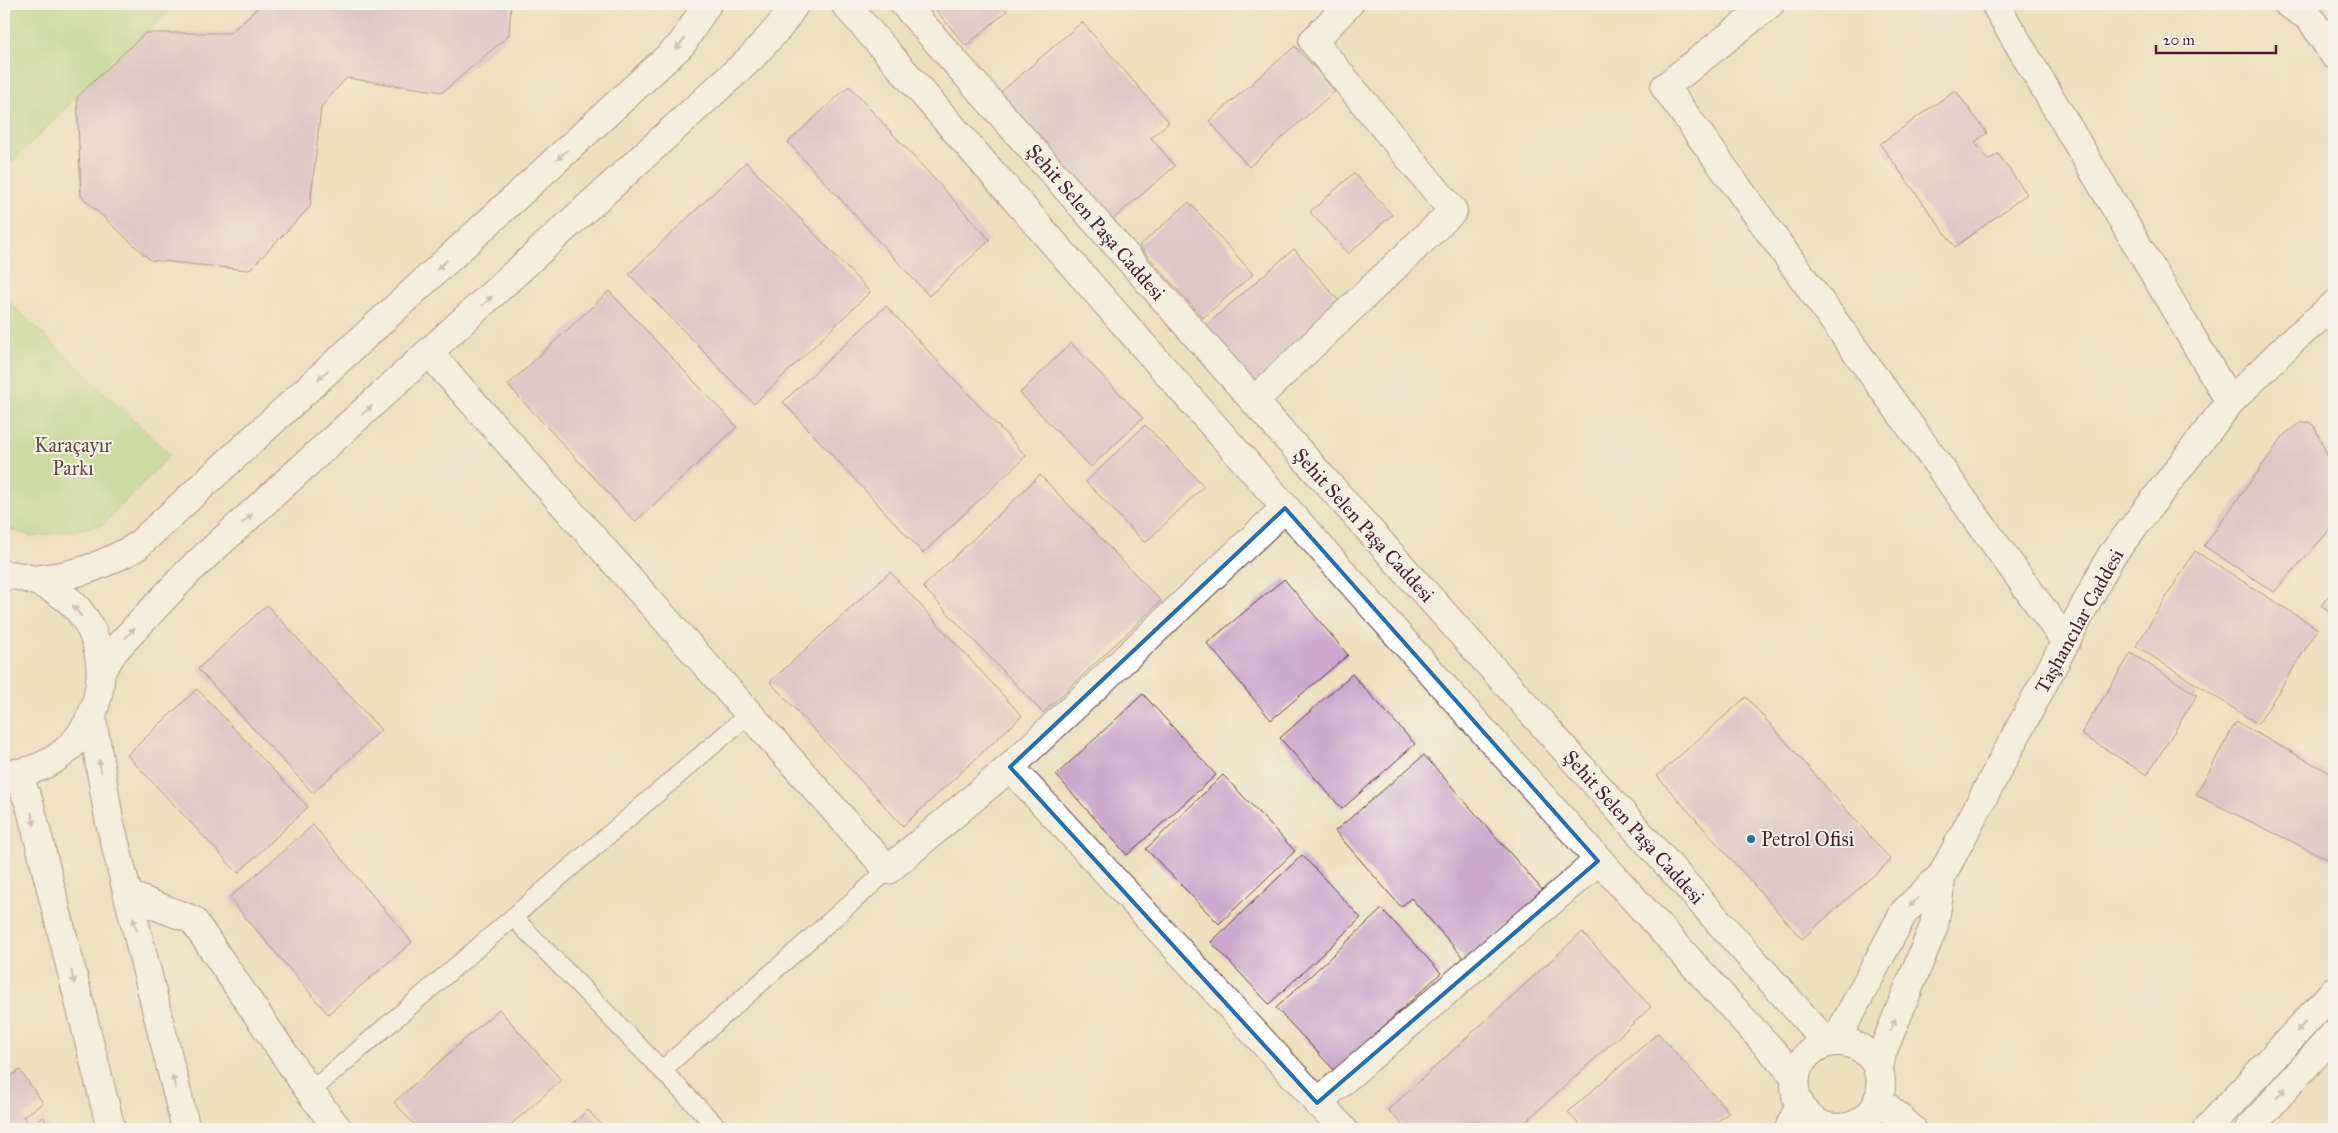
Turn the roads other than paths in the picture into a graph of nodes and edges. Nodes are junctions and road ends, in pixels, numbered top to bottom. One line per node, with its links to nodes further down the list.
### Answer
1 (707, 4): 16 (street, one-way to 16)
2 (795, 4): 11 (street, one-way to 2)
3 (845, 4): 14 (street)
4 (904, 4): 12 (street, Şehit Selen Paşa Caddesi)
5 (1349, 4): 12 (street)
6 (1770, 4): 17 (street)
7 (1995, 4): 13 (street)
8 (2288, 4): 9 (street)
9 (2334, 55)
10 (2334, 305): 13 (street, Taşhancılar Caddesi)
11 (430, 354): 18 (street, one-way to 11); 19 (street)
12 (1254, 401): 30 (street, Şehit Selen Paşa Caddesi)
13 (2230, 402): 17 (street, Taşhancılar Caddesi)
14 (1285, 508): 21 (street); 23 (street)
15 (4, 575): 16 (street)
16 (33, 580): 18 (street, one-way to 16)
17 (2066, 642): 25 (street, Taşhancılar Caddesi)
18 (101, 671): 20 (street)
19 (750, 714): 24 (street); 27 (lane)
20 (92, 718): 22 (street); 26 (street, one-way to 20)
21 (1010, 767): 24 (street); 36 (street)
22 (10, 774): 39 (street, one-way to 39)
23 (1598, 861): 33 (street); 36 (street)
24 (888, 870): 31 (lane)
25 (1942, 875): 30 (street, one-way to 30); 32 (street, one-way to 25)
26 (128, 894): 34 (street); 40 (street, one-way to 26)
27 (513, 917): 31 (lane); 34 (lane)
28 (2334, 991): 46 (street, one-way to 46)
29 (2334, 1034): 47 (street, one-way to 29)
30 (1831, 1043): 32 (street); 33 (street)
31 (662, 1070): 42 (lane)
32 (1878, 1072): 35 (street)
33 (1796, 1076): 37 (street)
34 (310, 1092): 41 (street)
35 (1878, 1099): 38 (street); 45 (street)
36 (1317, 1103): 43 (street)
37 (1800, 1104): 38 (street); 44 (street)
38 (1841, 1128)
39 (111, 1129)
40 (186, 1129)
41 (338, 1129)
42 (719, 1129)
43 (1342, 1129)
44 (1789, 1129)
45 (1912, 1129)
46 (2207, 1129)
47 (2249, 1129)

